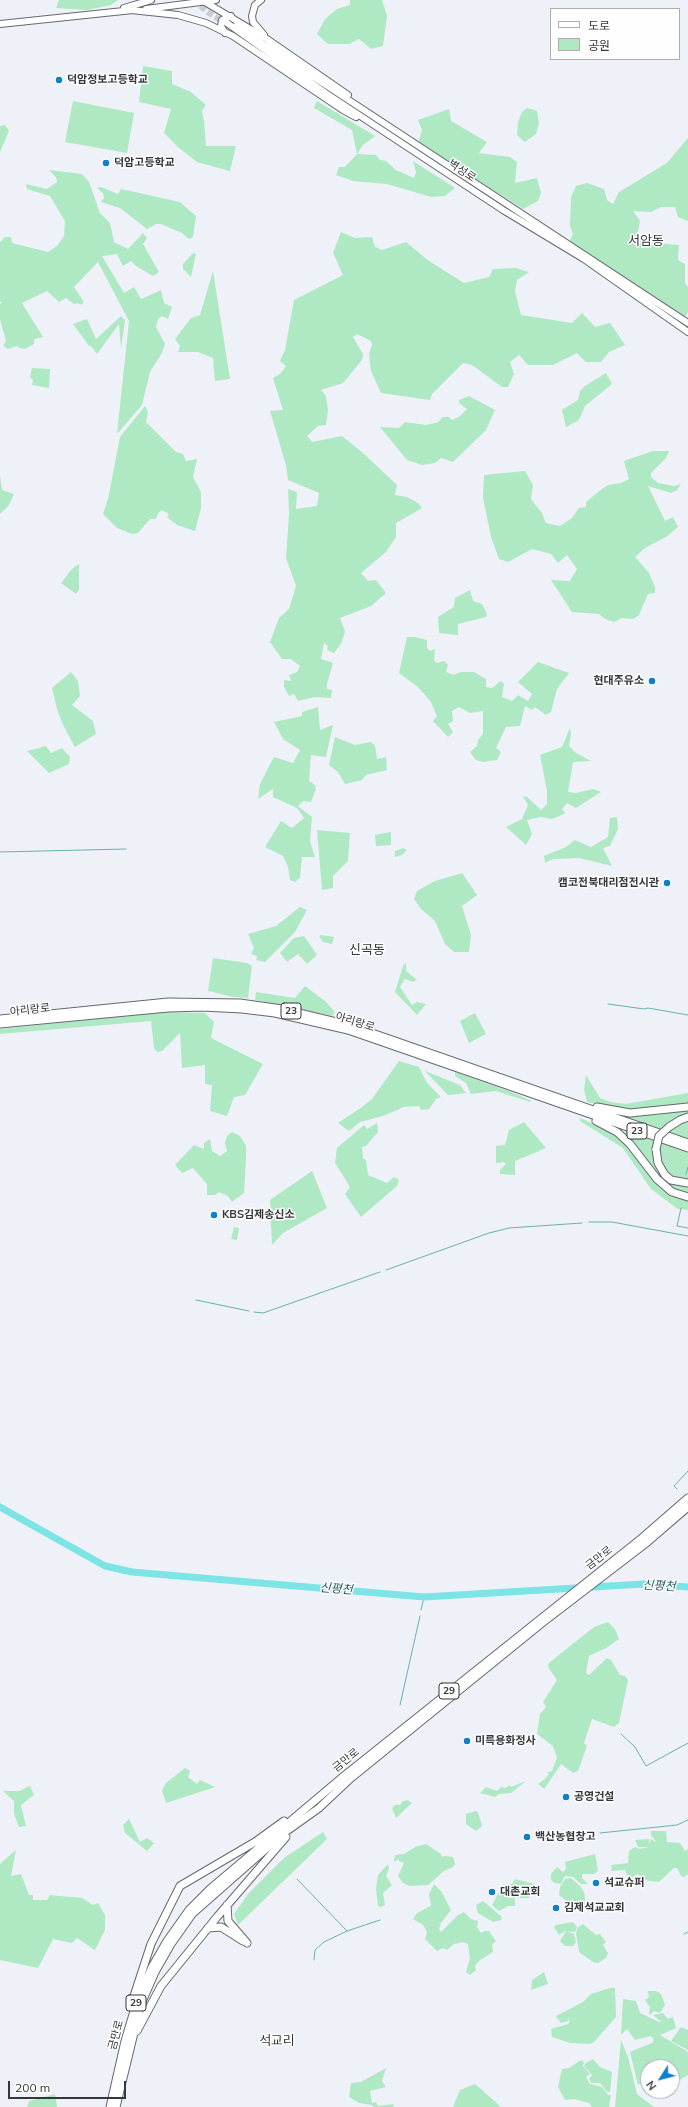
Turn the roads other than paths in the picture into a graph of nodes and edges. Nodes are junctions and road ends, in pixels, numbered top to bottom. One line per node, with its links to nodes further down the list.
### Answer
1 (151, 0): 8 (main road)
2 (180, 0): 6 (main road)
3 (216, 0): 5 (main road)
4 (261, 0): 12 (main road)
5 (204, 1): 6 (main road); 9 (main road)
6 (185, 5): 7 (main road)
7 (130, 10): 8 (main road); 11 (main road)
8 (110, 11): 10 (main road)
9 (228, 20): 11 (main road); 12 (main road); 13 (main road, 벽성로); 14 (main road, 벽성로)
10 (0, 24)
11 (225, 33): 14 (main road)
12 (267, 39): 13 (main road)
13 (370, 114): 15 (main road, 벽성로)
14 (374, 124): 16 (main road, 벽성로)
15 (688, 322)
16 (688, 332)
17 (0, 1019): 19 (highway, 아리랑로 / 23)
18 (0, 1024): 19 (highway, 아리랑로 / 23)
19 (568, 1105): 21 (highway, 아리랑로 / 23)
20 (688, 1108): 21 (highway)
21 (587, 1111): 23 (highway, 아리랑로 / 23); 24 (highway, 아리랑로 / 23); 26 (highway)
22 (688, 1117): 25 (highway, bridge)
23 (688, 1142)
24 (688, 1148)
25 (688, 1183)
26 (688, 1197)
27 (688, 1498): 29 (highway, 금만로 / 29)
28 (688, 1507): 29 (highway, 금만로 / 29)
29 (644, 1541): 30 (highway, 금만로 / 29)
30 (347, 1777): 31 (highway, 금만로 / 29); 32 (highway, 금만로 / 29)
31 (310, 1804): 33 (highway, 금만로 / 29); 37 (highway)
32 (319, 1808): 33 (highway, 금만로 / 29); 34 (highway)
33 (208, 1895): 35 (highway, 금만로 / 29)
34 (228, 1905): 36 (highway); 36 (highway)
35 (191, 1912): 37 (highway, 금만로 / 29); 38 (highway, 금만로 / 29)
36 (208, 1928): 38 (highway)
37 (125, 2041): 39 (highway, 금만로 / 29)
38 (130, 2048): 40 (highway, 금만로 / 29)
39 (110, 2107)
40 (116, 2107)

